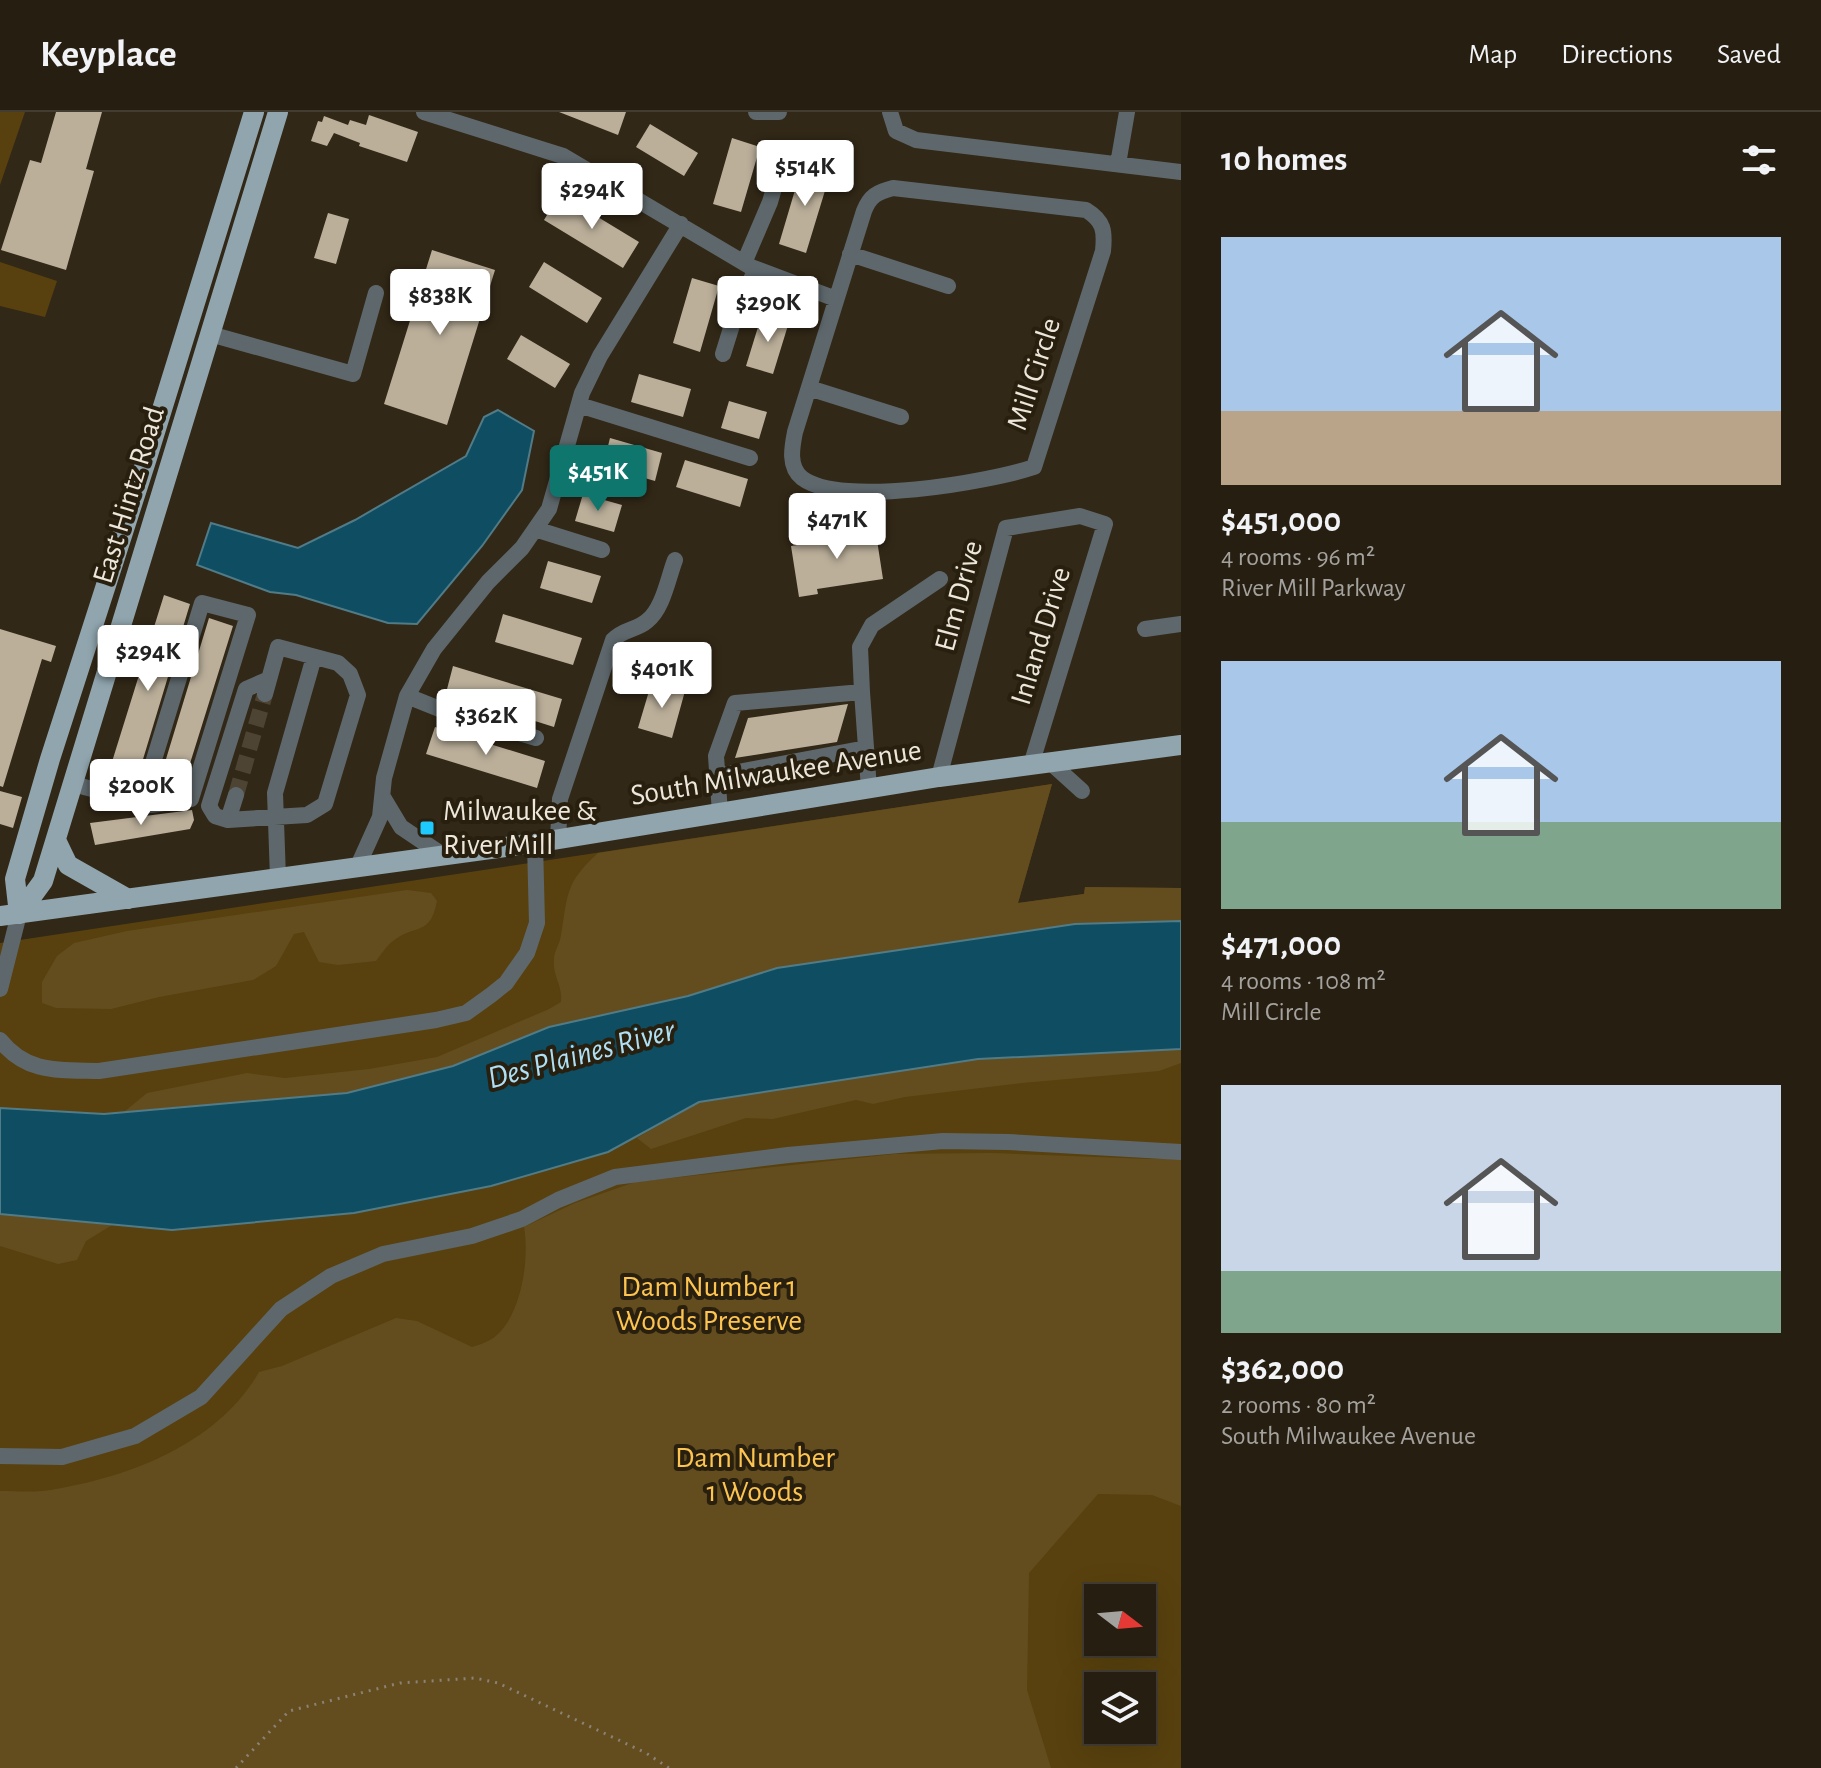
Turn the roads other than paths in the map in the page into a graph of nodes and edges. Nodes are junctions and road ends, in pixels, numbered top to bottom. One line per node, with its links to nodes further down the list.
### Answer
1 (254, 112): 55 (main road, East Hintz Road)
2 (278, 112): 17 (main road, East Hintz Road)
3 (424, 112): 11 (street)
4 (756, 112): 5 (street)
5 (779, 112)
6 (890, 112): 9 (street)
7 (1127, 112): 9 (street)
8 (782, 161): 13 (street)
9 (1118, 164): 10 (street)
10 (1181, 172)
11 (681, 224): 13 (street); 20 (street)
12 (850, 254): 14 (street); 16 (street, Mill Circle); 19 (street, Mill Circle)
13 (750, 266): 16 (street); 18 (street)
14 (948, 286)
15 (376, 293): 17 (street)
16 (836, 299): 19 (street, Mill Circle)
17 (210, 334): 39 (main road, East Hintz Road)
18 (723, 354)
19 (809, 388): 21 (street)
20 (579, 405): 22 (street); 24 (street)
21 (901, 417)
22 (750, 458)
23 (1105, 524): 36 (street, Inland Drive); 38 (street, Elm Drive)
24 (535, 529): 25 (street); 32 (street)
25 (602, 550)
26 (675, 560): 48 (street)
27 (940, 579): 31 (street)
28 (1181, 624): 29 (street)
29 (1145, 629)
30 (314, 657): 46 (street); 46 (street); 47 (street)
31 (862, 692): 35 (street); 37 (street)
32 (407, 696): 33 (street); 43 (street)
33 (536, 738)
34 (1181, 745): 36 (main road, South Milwaukee Avenue)
35 (866, 748): 37 (street); 40 (street)
36 (1041, 764): 38 (main road, South Milwaukee Avenue); 41 (street)
37 (717, 776): 45 (street)
38 (939, 777): 40 (main road, South Milwaukee Avenue)
39 (73, 784): 44 (street); 49 (main road, East Hintz Road)
40 (869, 789): 45 (main road, South Milwaukee Avenue)
41 (1082, 791)
42 (236, 795): 47 (street)
43 (383, 797): 51 (street); 52 (street)
44 (141, 802): 44 (street)
45 (720, 813): 48 (main road, South Milwaukee Avenue)
46 (275, 817): 47 (street); 53 (street)
47 (228, 820)
48 (558, 839): 50 (main road, South Milwaukee Avenue)
49 (56, 840): 54 (main road); 55 (main road, East Hintz Road)
50 (535, 843): 51 (main road, South Milwaukee Avenue); 57 (street)
51 (444, 856): 52 (main road, South Milwaukee Avenue)
52 (357, 868): 53 (main road, South Milwaukee Avenue)
53 (278, 878): 54 (main road, South Milwaukee Avenue)
54 (128, 899): 55 (main road, South Milwaukee Avenue)
55 (10, 915): 56 (street)
56 (0, 989)
57 (0, 1040)
58 (1181, 1152): 59 (street)
59 (0, 1456)

